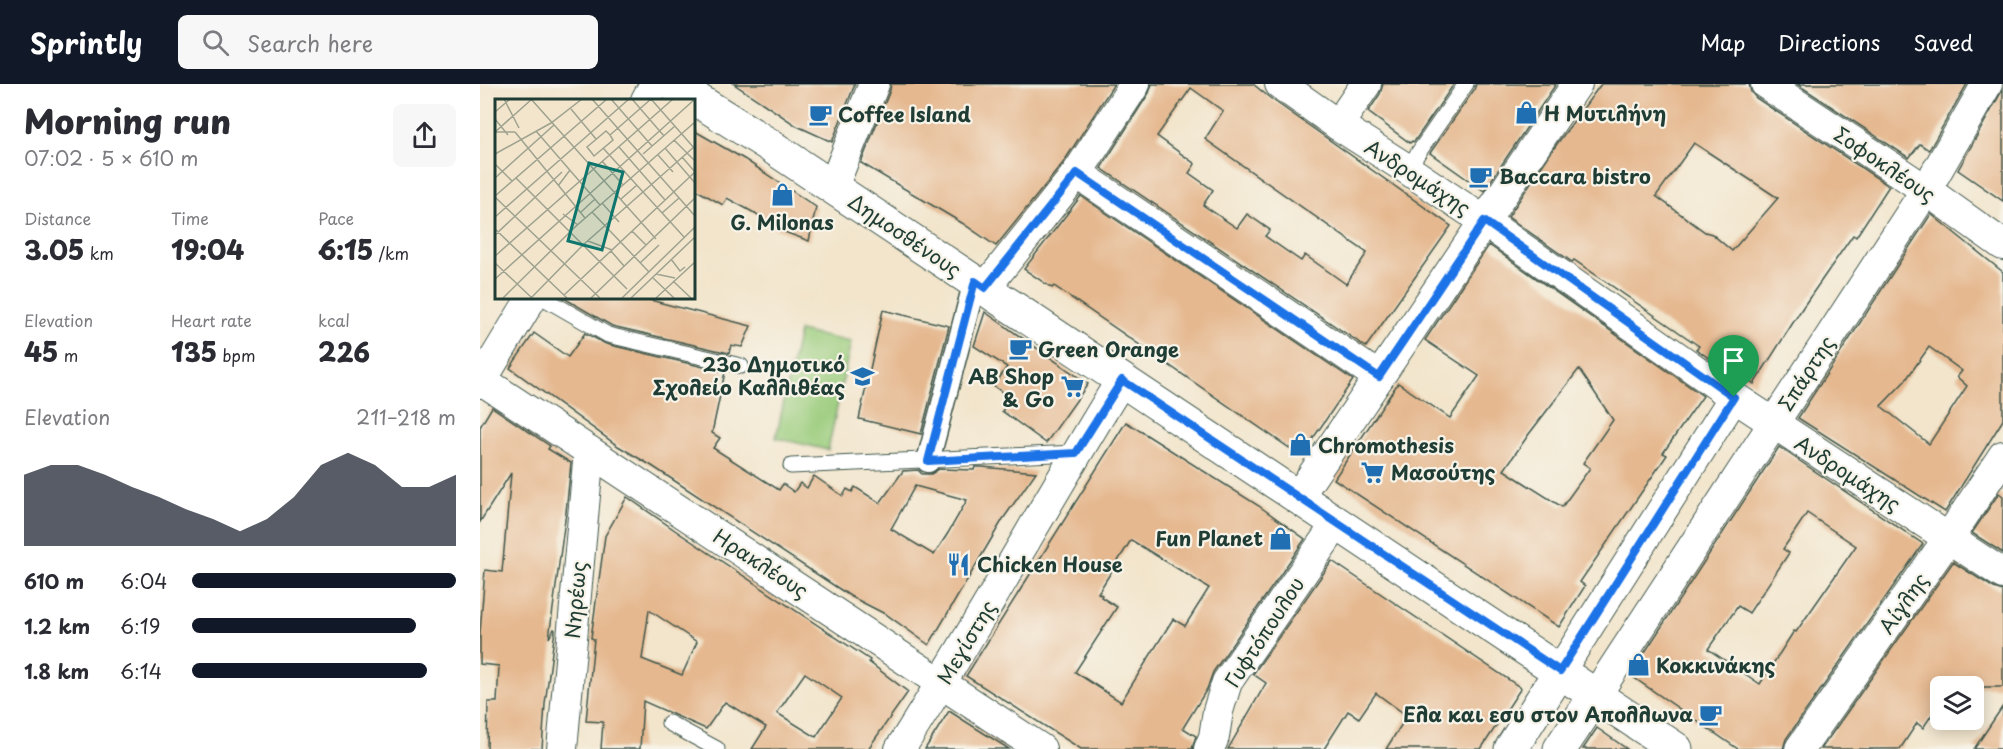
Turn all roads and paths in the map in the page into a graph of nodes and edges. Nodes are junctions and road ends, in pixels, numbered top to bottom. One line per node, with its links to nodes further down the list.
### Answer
1 (656, 84): 11 (street)
2 (672, 84): 15 (street, Δημοσθένους)
3 (873, 84): 15 (street)
4 (1135, 84): 14 (street)
5 (1280, 84): 12 (street, Ανδρομάχης)
6 (1366, 84): 12 (street)
7 (1466, 84): 13 (lane)
8 (1577, 84): 17 (street)
9 (1766, 84): 16 (street, Σοφοκλέους)
10 (1987, 84): 16 (street, Σπάρτης)
11 (647, 99)
12 (1338, 125): 13 (street, Ανδρομάχης)
13 (1407, 169): 17 (street, Ανδρομάχης)
14 (1077, 173): 19 (street); 23 (street)
15 (833, 188): 19 (street, Δημοσθένους)
16 (1926, 190): 18 (street, Σοφοκλέους); 27 (street, Σπάρτης)
17 (1484, 221): 23 (street); 26 (street, Ανδρομάχης)
18 (2003, 245)
19 (980, 285): 24 (street, Δημοσθένους); 31 (street)
20 (531, 298): 25 (street)
21 (544, 298): 22 (lane)
22 (741, 366)
23 (1379, 377): 33 (street)
24 (1122, 380): 29 (street, Μεγίστης); 33 (street, Δημοσθένους)
25 (481, 381): 28 (street, Ηρακλέους)
26 (1734, 397): 27 (street, Ανδρομάχης); 37 (street)
27 (1773, 423): 35 (street, Ανδρομάχης); 39 (street, Σπάρτης)
28 (589, 451): 38 (street, Ηρακλέους); 41 (street, Νηρέως)
29 (1076, 453): 31 (lane); 38 (street, Μεγίστης)
30 (2003, 456): 35 (street, Αίγλης)
31 (928, 461): 32 (lane)
32 (790, 466)
33 (1298, 497): 34 (street, Δημοσθένους)
34 (1337, 523): 37 (street, Δημοσθένους); 45 (street, Γυφτόπουλου)
35 (1948, 539): 36 (street, Ανδρομάχης); 49 (street, Αίγλης)
36 (2003, 574)
37 (1560, 671): 39 (street, Δημοσθένους); 46 (street)
38 (942, 682): 43 (street, Μεγίστης); 44 (street, Ηρακλέους)
39 (1596, 695): 47 (street, Σπάρτης); 48 (street, Δημοσθένους)
40 (669, 723): 42 (lane)
41 (562, 749)
42 (717, 749)
43 (900, 749)
44 (1041, 749)
45 (1209, 749)
46 (1511, 749)
47 (1560, 749)
48 (1676, 749)
49 (1800, 749)

